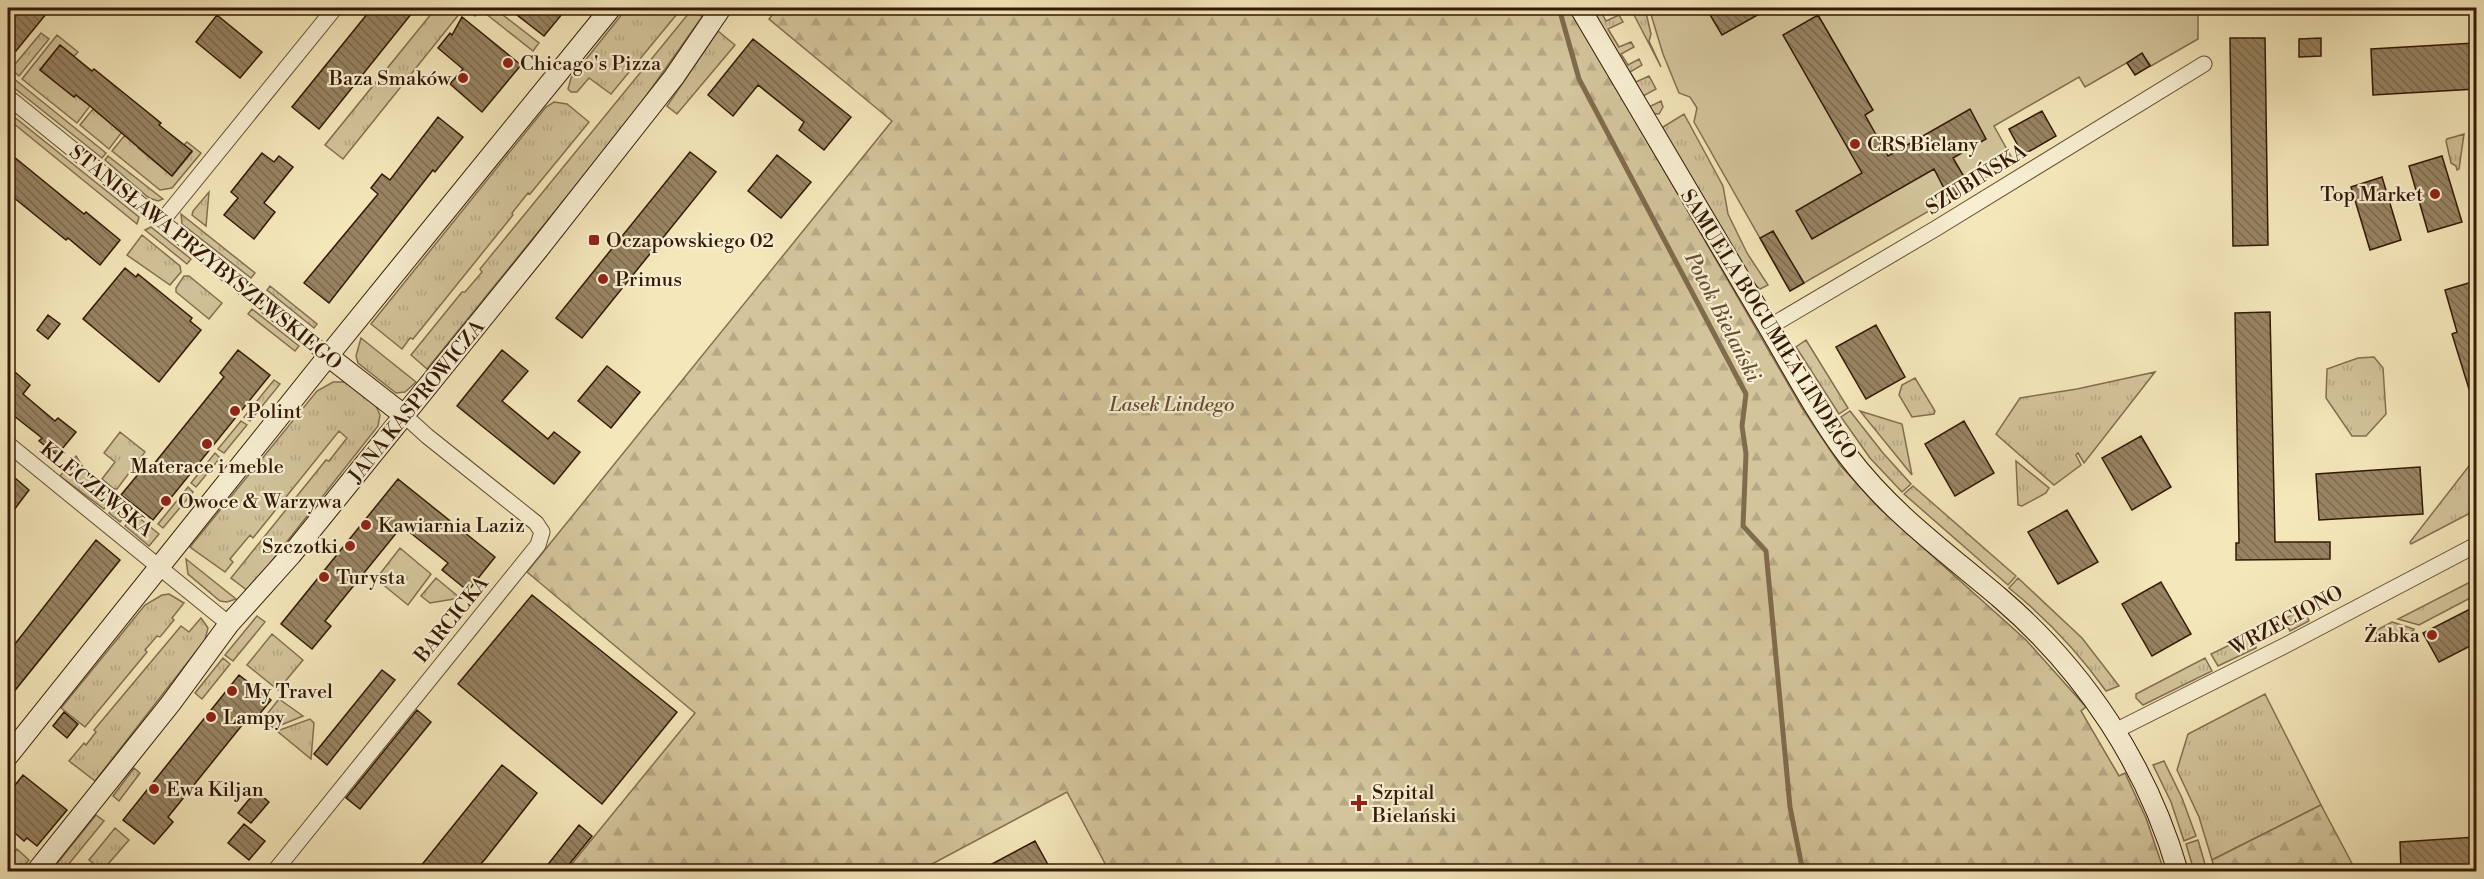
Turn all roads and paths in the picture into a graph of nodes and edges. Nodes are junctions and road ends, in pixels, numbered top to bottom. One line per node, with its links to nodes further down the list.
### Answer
1 (335, 8): 7 (street)
2 (611, 8): 9 (street)
3 (721, 8): 10 (street, JANA KASPROWICZA)
4 (1580, 8): 8 (street, SAMUELA BOGUMIŁA LINDEGO)
5 (2204, 64): 8 (street, SZUBIŃSKA)
6 (8, 97): 7 (street, STANISŁAWA PRZYBYSZEWSKIEGO)
7 (162, 221): 9 (street, STANISŁAWA PRZYBYSZEWSKIEGO)
8 (1769, 327): 15 (street, SAMUELA BOGUMIŁA LINDEGO)
9 (328, 356): 10 (street, STANISŁAWA PRZYBYSZEWSKIEGO); 13 (street)
10 (405, 416): 14 (street, JANA KASPROWICZA); 18 (street, BARCICKA)
11 (8, 444): 13 (street, KLECZEWSKA)
12 (2476, 545): 15 (street, WRZECIONO)
13 (159, 567): 14 (street, KLECZEWSKA); 16 (street)
14 (229, 624): 17 (street, JANA KASPROWICZA)
15 (2115, 731): 19 (street, SAMUELA BOGUMIŁA LINDEGO)
16 (8, 756)
17 (36, 872)
18 (274, 872)
19 (2178, 872)

